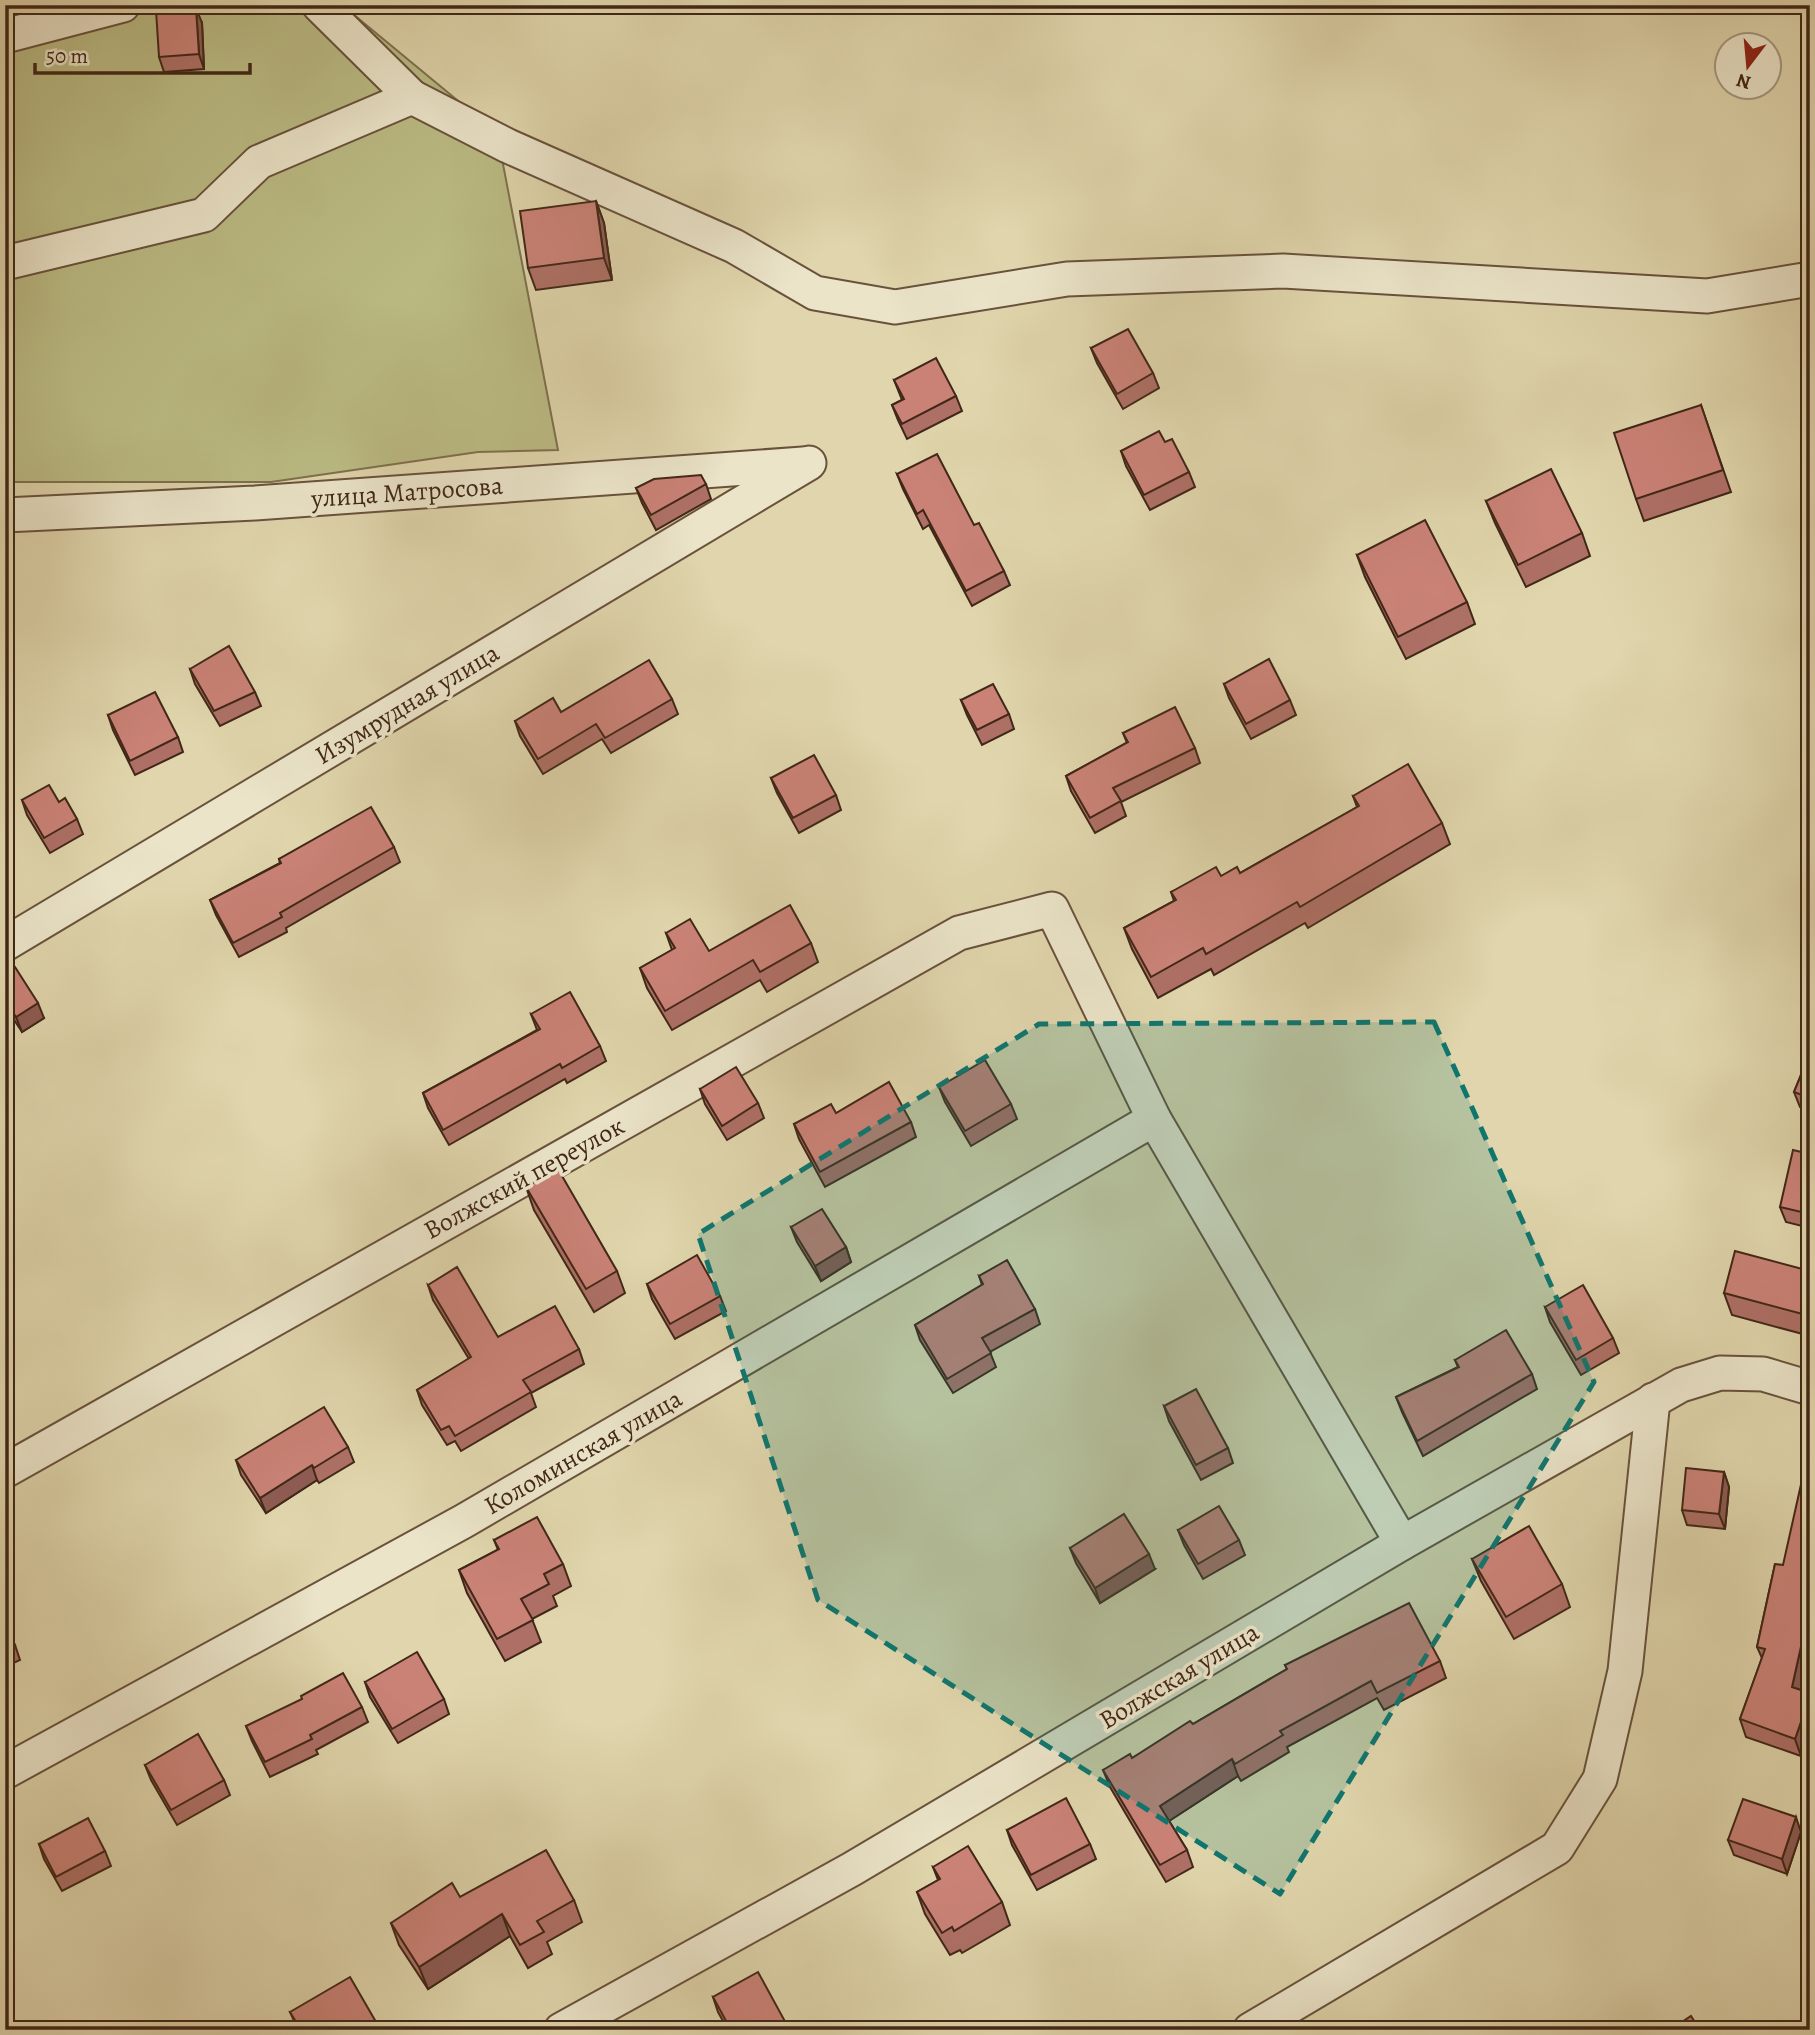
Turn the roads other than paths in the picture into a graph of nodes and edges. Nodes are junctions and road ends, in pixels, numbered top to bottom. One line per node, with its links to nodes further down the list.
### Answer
1 (123, 5): 3 (street)
2 (319, 5): 4 (street)
3 (5, 36)
4 (412, 97): 5 (street); 6 (street)
5 (5, 263)
6 (1810, 279)
7 (809, 463): 8 (street, улица Матросова); 9 (street, Изумрудная улица)
8 (5, 515)
9 (5, 944)
10 (1154, 1119): 13 (street, Волжский переулок); 14 (street); 15 (street, Коломинская улица)
11 (1810, 1388): 12 (street, Волжская улица)
12 (1653, 1400): 14 (street, Волжская улица); 17 (street)
13 (5, 1471)
14 (1402, 1544): 16 (street, Волжская улица)
15 (5, 1772)
16 (561, 2030)
17 (1250, 2030)

